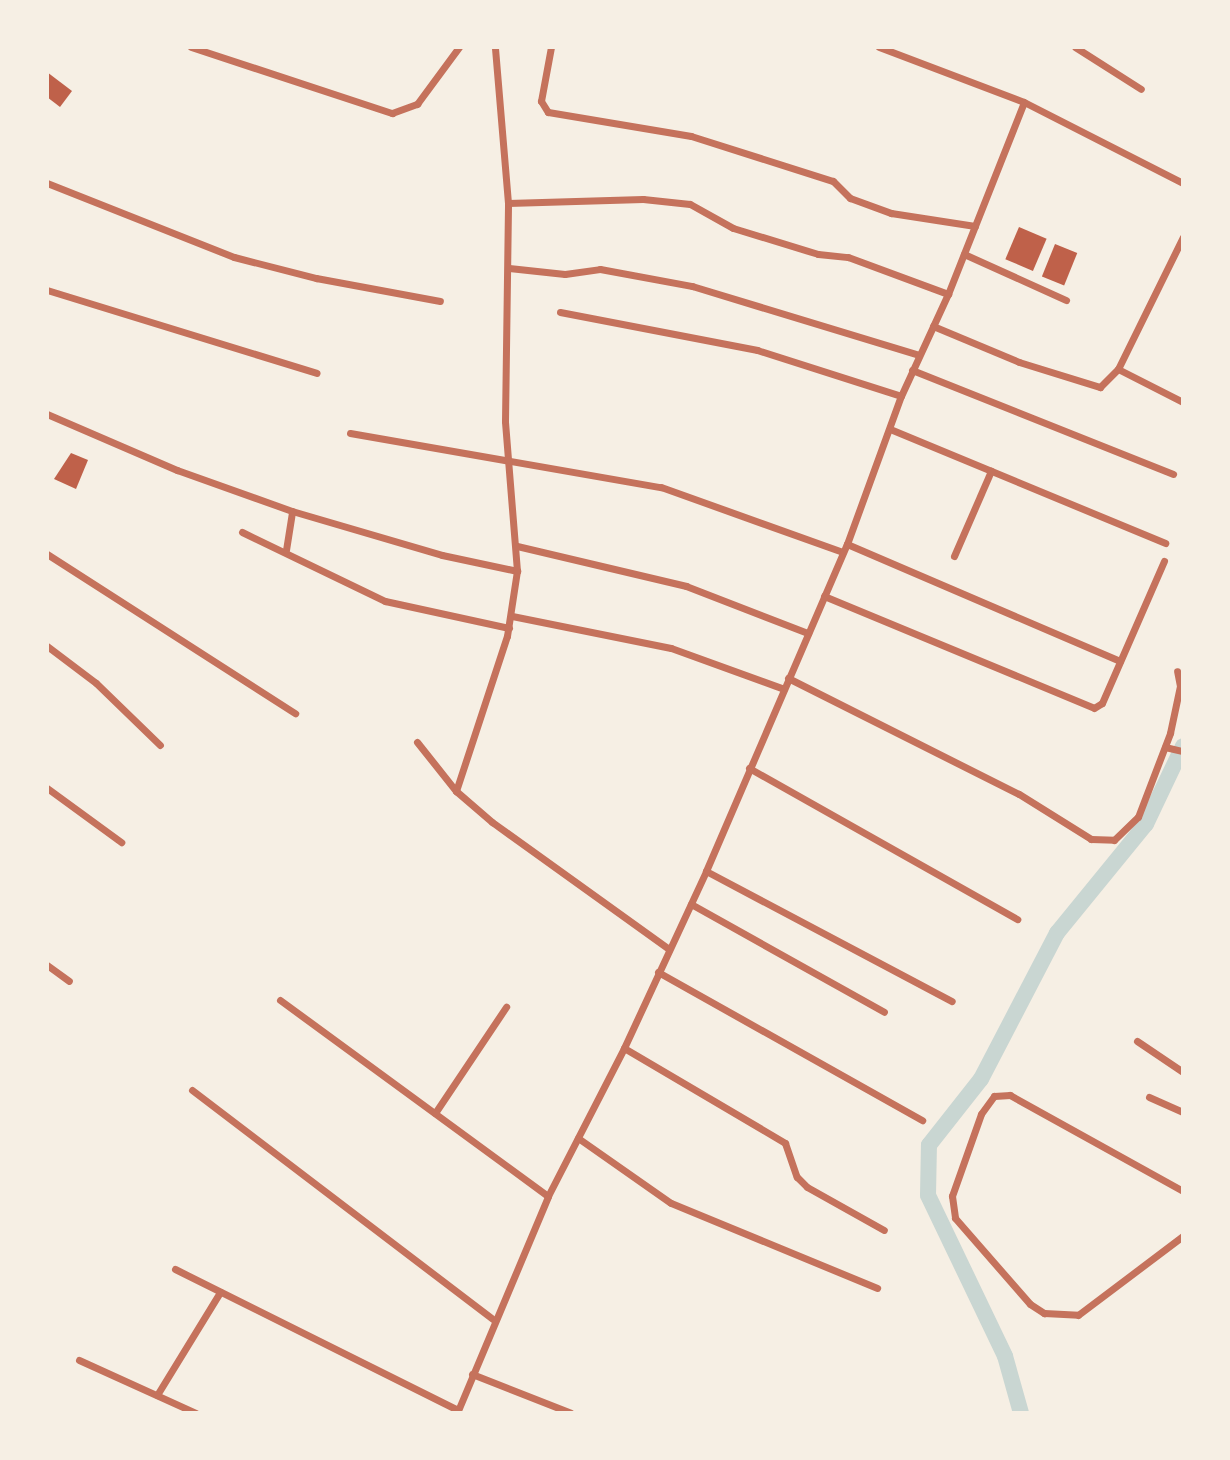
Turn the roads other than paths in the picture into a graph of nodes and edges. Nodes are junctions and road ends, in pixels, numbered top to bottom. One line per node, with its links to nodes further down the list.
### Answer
1 (191, 47): 2 (street)
2 (459, 47)
3 (495, 47): 11 (street)
4 (551, 47): 12 (street)
5 (879, 47): 8 (street)
6 (1075, 47): 7 (street)
7 (1141, 89)
8 (1024, 102): 10 (street); 12 (street)
9 (47, 183): 19 (street)
10 (1183, 183)
11 (508, 202): 15 (street); 17 (street)
12 (975, 226): 14 (street)
13 (1183, 237): 23 (street)
14 (964, 254): 17 (street); 18 (street)
15 (509, 268): 22 (street); 31 (street)
16 (47, 290): 25 (street)
17 (948, 294): 21 (street)
18 (1066, 300)
19 (440, 301)
20 (560, 312): 26 (street)
21 (933, 326): 22 (street); 23 (street)
22 (919, 355): 24 (street)
23 (1118, 369): 27 (street)
24 (912, 370): 26 (street); 33 (street)
25 (316, 373)
26 (901, 396): 29 (street)
27 (1183, 402)
28 (47, 414): 34 (street)
29 (890, 429): 32 (street); 37 (street)
30 (350, 433): 31 (street)
31 (508, 459): 38 (street); 40 (street)
32 (991, 471): 36 (street); 42 (street)
33 (1173, 474)
34 (292, 511): 39 (street); 44 (street)
35 (242, 532): 39 (street)
36 (1165, 543)
37 (847, 544): 40 (street); 50 (street)
38 (517, 546): 44 (street); 48 (street)
39 (286, 550): 47 (street)
40 (844, 552): 45 (street)
41 (47, 554): 54 (street)
42 (954, 556)
43 (1164, 561): 50 (street)
44 (517, 571): 46 (street)
45 (824, 596): 48 (street); 50 (street)
46 (512, 616): 47 (street); 53 (street)
47 (509, 628): 61 (street)
48 (808, 633): 52 (street)
49 (47, 646): 56 (street)
50 (1121, 661)
51 (1177, 671): 57 (street)
52 (788, 678): 53 (street); 57 (street)
53 (783, 689): 59 (street)
54 (295, 713)
55 (417, 742): 61 (street)
56 (160, 745)
57 (1165, 747): 58 (street)
58 (1183, 751)
59 (749, 768): 63 (street); 65 (street)
60 (47, 788): 62 (street)
61 (456, 791): 66 (street)
62 (121, 842)
63 (706, 871): 64 (street); 71 (street)
64 (691, 904): 66 (street); 73 (street)
65 (1017, 919)
66 (668, 949): 68 (street)
67 (47, 965): 69 (street)
68 (658, 972): 75 (street); 81 (street)
69 (69, 981)
70 (281, 1000): 80 (street)
71 (952, 1001)
72 (506, 1007): 80 (street)
73 (884, 1013)
74 (1137, 1041): 76 (street)
75 (624, 1048): 82 (street); 85 (street)
76 (1183, 1072)
77 (192, 1090): 90 (street)
78 (1149, 1097): 79 (street)
79 (1183, 1112)
80 (435, 1113): 84 (street)
81 (922, 1120)
82 (578, 1138): 84 (street); 88 (street)
83 (1183, 1191): 86 (street)
84 (548, 1196): 90 (street)
85 (884, 1230)
86 (1183, 1236)
87 (175, 1269): 89 (street)
88 (877, 1288)
89 (220, 1292): 93 (street); 94 (street)
90 (493, 1319): 92 (street)
91 (79, 1360): 93 (street)
92 (472, 1374): 94 (street); 96 (street)
93 (157, 1395): 95 (street)
94 (458, 1412)
95 (196, 1413)
96 (571, 1413)

